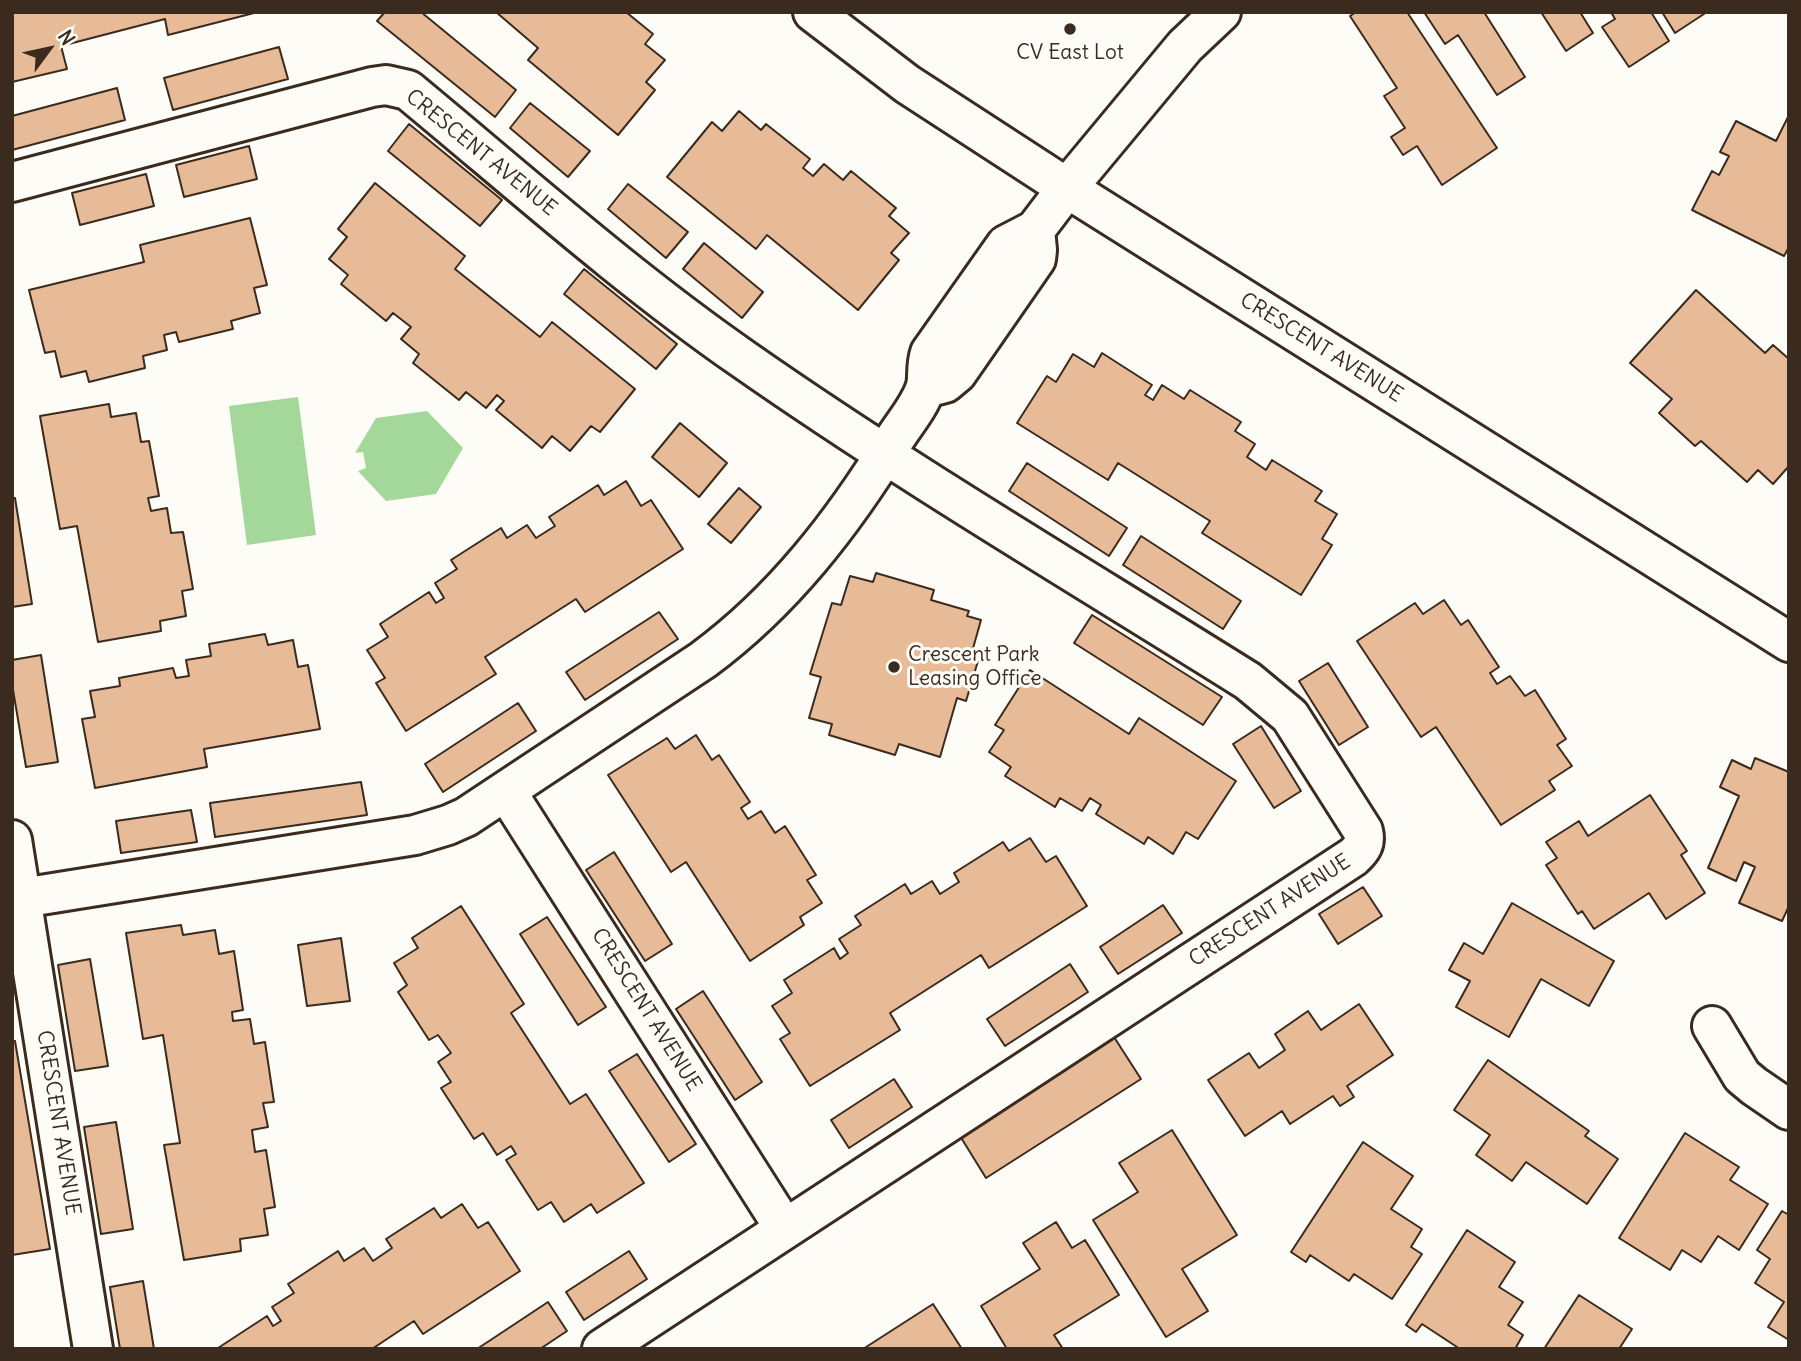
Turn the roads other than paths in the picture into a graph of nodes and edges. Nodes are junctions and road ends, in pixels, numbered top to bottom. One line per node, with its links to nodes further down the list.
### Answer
1 (813, 12): 4 (street, CRESCENT AVENUE)
2 (1221, 12): 4 (street)
3 (12, 182): 5 (street, CRESCENT AVENUE)
4 (1066, 188): 5 (street); 6 (street, CRESCENT AVENUE)
5 (886, 453): 7 (street); 12 (street, CRESCENT AVENUE)
6 (1789, 642)
7 (506, 791): 9 (street); 12 (street, CRESCENT AVENUE)
8 (12, 840): 9 (street, CRESCENT AVENUE)
9 (22, 898): 13 (street, CRESCENT AVENUE)
10 (1712, 1026): 11 (street)
11 (1789, 1110)
12 (785, 1229): 14 (street, CRESCENT AVENUE)
13 (93, 1349)
14 (602, 1349)

